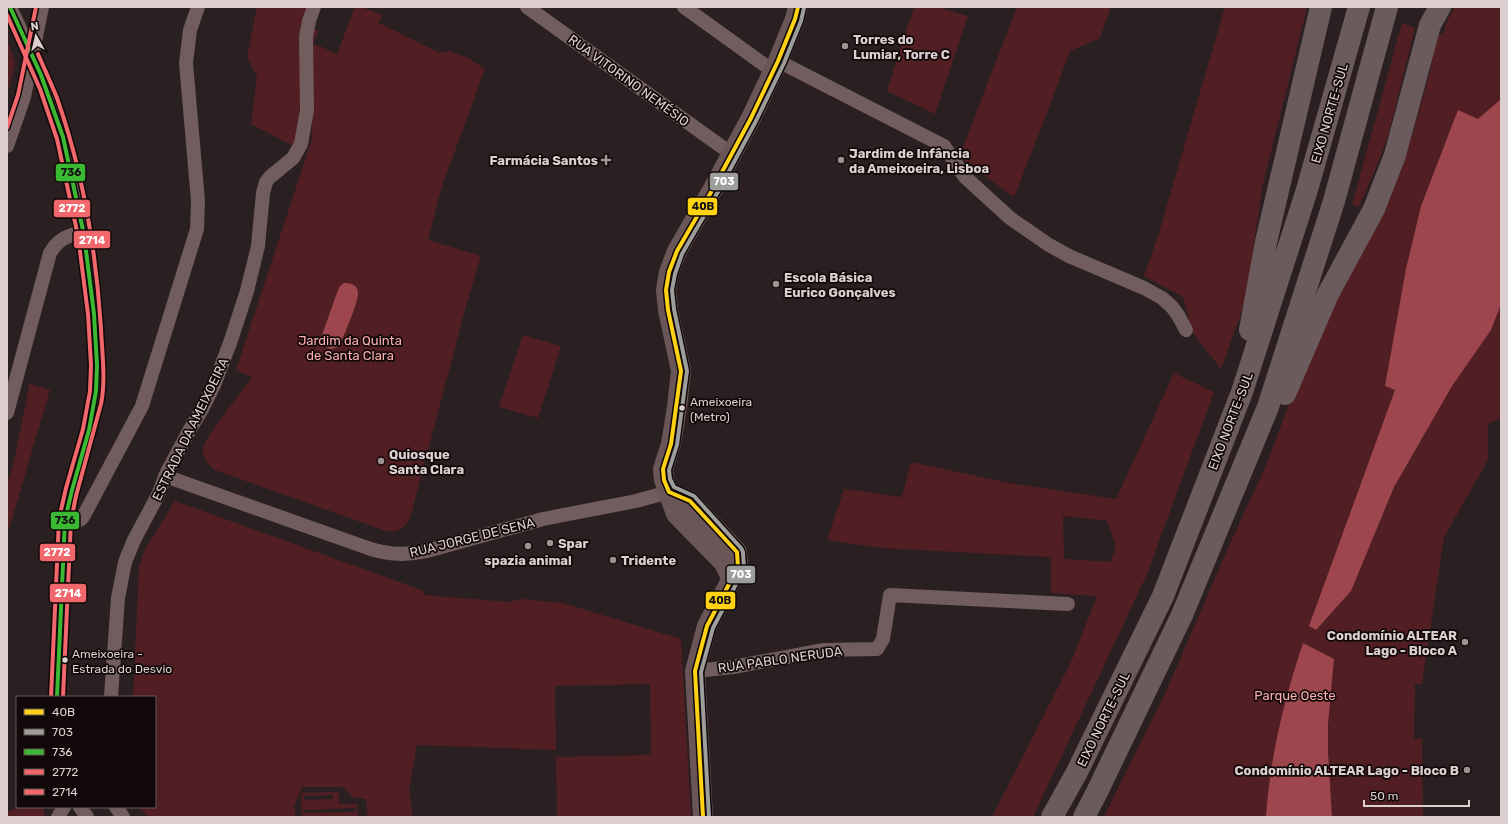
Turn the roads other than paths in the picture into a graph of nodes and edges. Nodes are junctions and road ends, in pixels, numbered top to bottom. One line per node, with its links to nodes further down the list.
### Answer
1 (10, 7): 12 (street)
2 (42, 7): 12 (street)
3 (198, 7): 23 (street)
4 (314, 7): 21 (street, ESTRADA DA AMEIXOEIRA)
5 (527, 7): 15 (street, RUA VITORINO NEMÉSIO)
6 (684, 7): 13 (street)
7 (798, 7): 13 (street)
8 (1321, 7): 19 (highway)
9 (1359, 7): 19 (highway, EIXO NORTE-SUL)
10 (1440, 7): 18 (highway)
11 (1387, 9): 18 (highway, EIXO NORTE-SUL)
12 (32, 56): 14 (street); 16 (street)
13 (775, 66): 15 (street); 17 (street)
14 (7, 146)
15 (732, 153): 22 (street)
16 (84, 231): 20 (street); 23 (street)
17 (1186, 330)
18 (1268, 406): 36 (highway, EIXO NORTE-SUL)
19 (1235, 410): 35 (highway, EIXO NORTE-SUL)
20 (7, 413)
21 (165, 476): 22 (street, RUA JORGE DE SENA); 27 (street, ESTRADA DA AMEIXOEIRA)
22 (670, 492): 25 (street)
23 (65, 520): 26 (street)
24 (1068, 604): 25 (street, RUA PABLO NERUDA)
25 (695, 671): 34 (street)
26 (56, 696)
27 (111, 696)
28 (63, 808): 31 (street)
29 (81, 808): 32 (street)
30 (117, 808): 33 (street)
31 (58, 817)
32 (87, 817)
33 (123, 817)
34 (703, 817)
35 (1052, 817)
36 (1084, 817)

